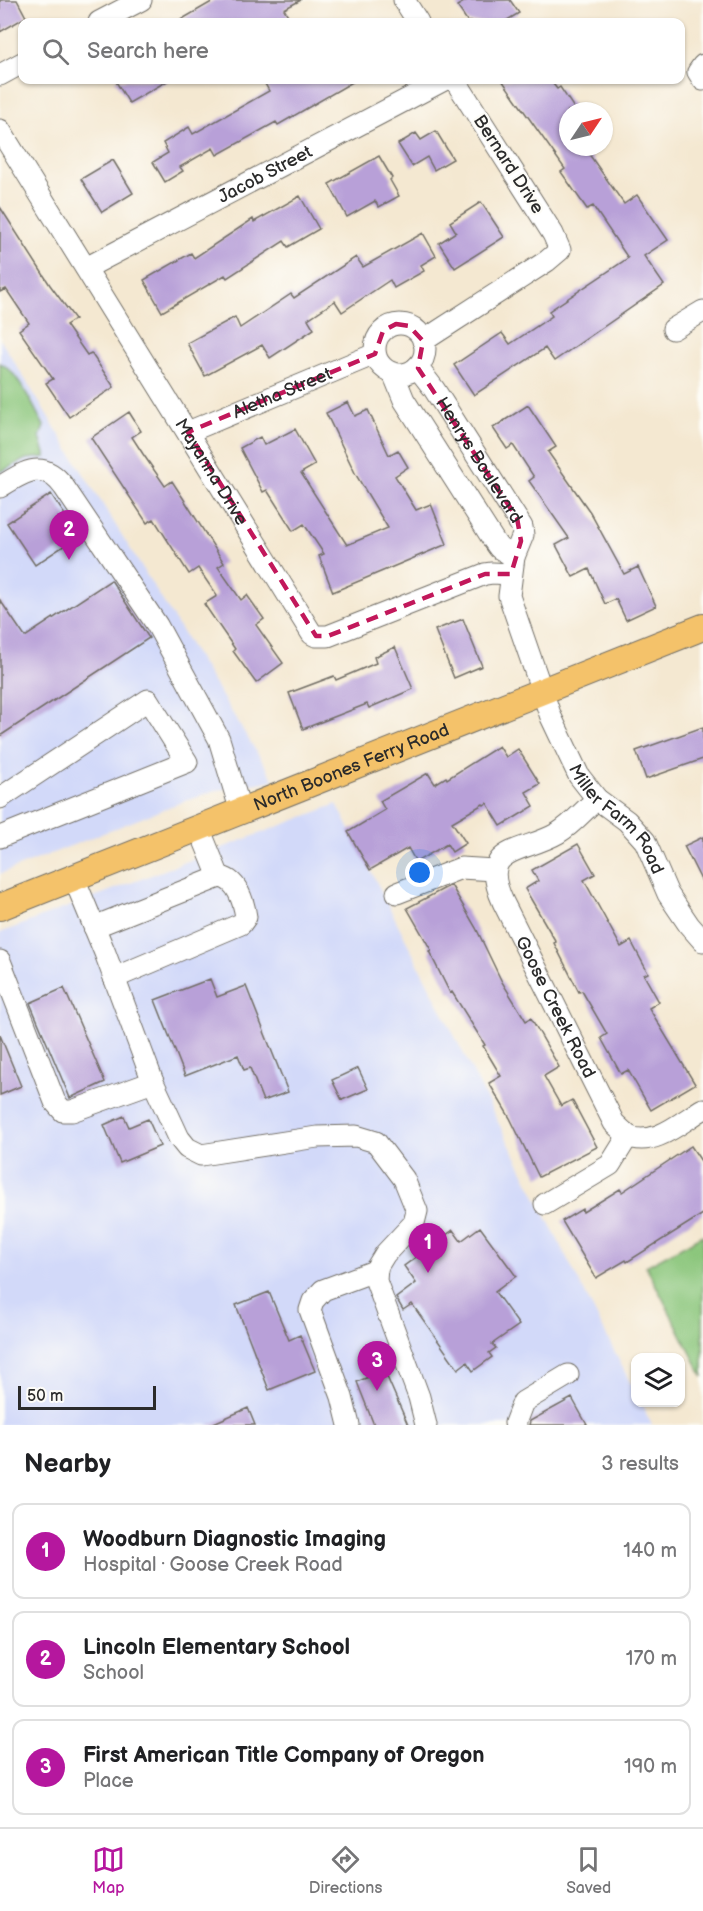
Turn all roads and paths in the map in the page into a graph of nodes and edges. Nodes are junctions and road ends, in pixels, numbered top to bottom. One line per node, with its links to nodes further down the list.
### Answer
1 (141, 0): 3 (street)
2 (404, 0): 4 (street)
3 (107, 18)
4 (415, 18)
5 (18, 65): 7 (street)
6 (703, 65): 8 (street)
7 (0, 75)
8 (703, 80)
9 (436, 84): 12 (street, Jacob Street)
10 (457, 84): 15 (street, Bernard Drive)
11 (0, 130): 12 (street, Mayanna Drive)
12 (86, 268): 19 (street, Mayanna Drive)
13 (703, 311): 14 (street)
14 (673, 329)
15 (423, 341): 16 (street); 17 (street)
16 (375, 354): 18 (street); 19 (street, Aletha Street)
17 (417, 367): 18 (street); 21 (street, Henrys Boulevard)
18 (393, 373): 21 (street, Henrys Boulevard)
19 (188, 432): 21 (street, Mayanna Drive)
20 (0, 488): 27 (street)
21 (512, 565): 23 (street, Henrys Boulevard)
22 (703, 627): 23 (main road, North Boones Ferry Road)
23 (543, 692): 25 (street, Miller Farm Road); 27 (main road, North Boones Ferry Road)
24 (0, 798): 29 (street)
25 (597, 799): 30 (street); 36 (street, Miller Farm Road)
26 (0, 812): 29 (street)
27 (240, 812): 28 (main road, North Boones Ferry Road)
28 (199, 828): 31 (street); 32 (main road, North Boones Ferry Road)
29 (5, 835)
30 (494, 870): 33 (street); 41 (street, Goose Creek Road)
31 (219, 877): 35 (street); 38 (street)
32 (74, 878): 34 (main road, North Boones Ferry Road); 35 (street)
33 (397, 893)
34 (0, 907)
35 (94, 927): 38 (street)
36 (703, 941)
37 (1, 965): 39 (street)
38 (114, 978): 39 (street)
39 (153, 1082): 43 (street)
40 (703, 1109): 41 (street)
41 (628, 1136): 42 (street)
42 (545, 1204)
43 (377, 1270): 45 (street); 46 (street)
44 (568, 1375): 47 (street)
45 (350, 1425)
46 (426, 1425)
47 (516, 1425)

